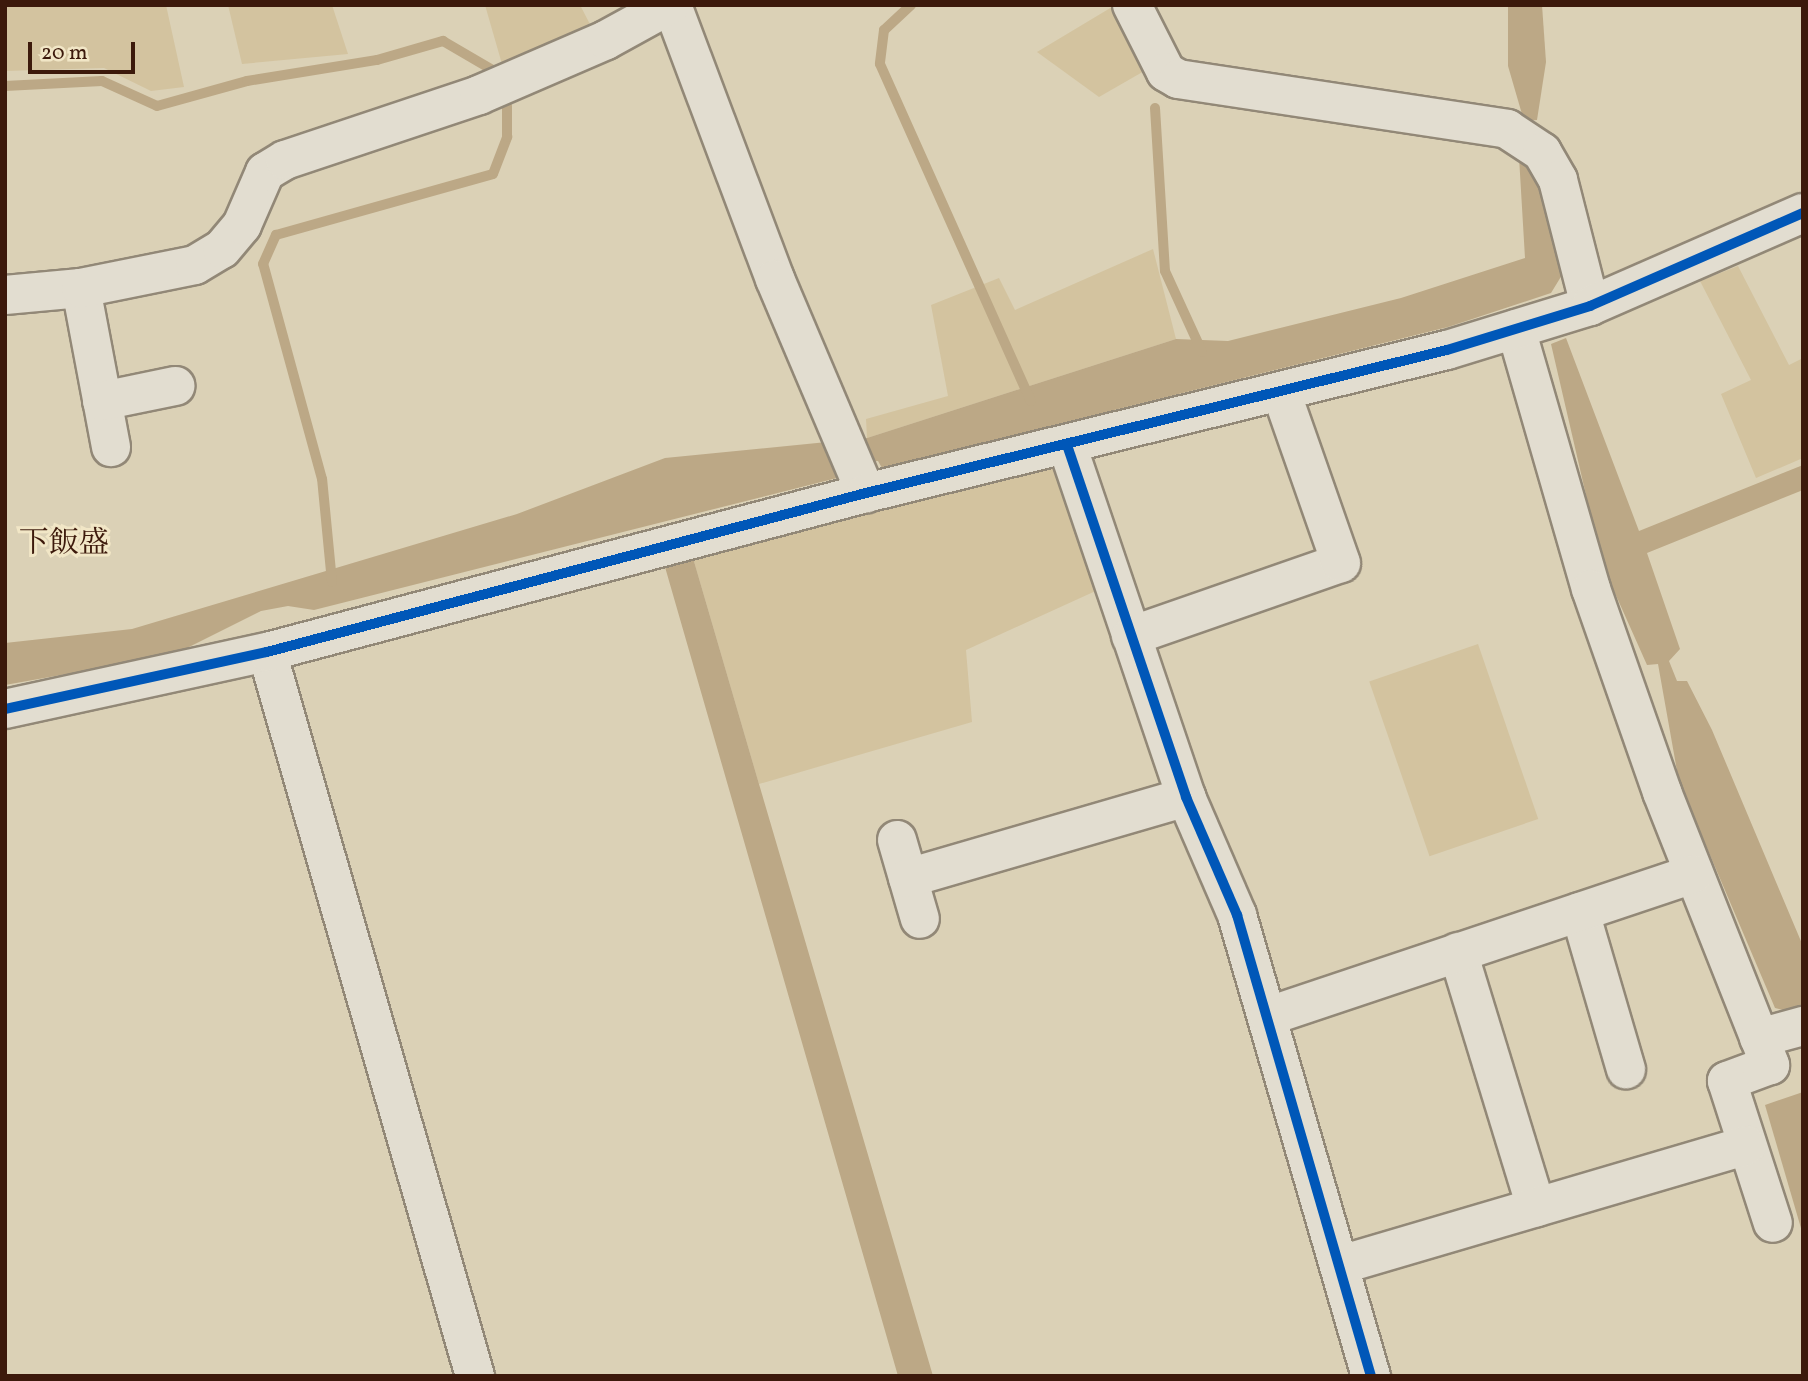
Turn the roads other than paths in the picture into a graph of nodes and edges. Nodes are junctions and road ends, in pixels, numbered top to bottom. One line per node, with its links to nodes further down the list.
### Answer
1 (671, 5): 4 (street); 13 (street)
2 (1132, 5): 6 (street)
3 (1803, 213): 6 (street)
4 (81, 288): 5 (street); 10 (street)
5 (5, 295)
6 (1590, 306): 7 (street)
7 (1516, 329): 9 (street); 19 (street)
8 (175, 386): 10 (street)
9 (1281, 392): 11 (street); 14 (street)
10 (102, 401): 12 (street)
11 (1067, 445): 13 (street); 14 (street)
12 (111, 447)
13 (866, 493): 15 (street)
14 (1131, 636): 17 (street)
15 (267, 652): 16 (street); 32 (street)
16 (5, 709)
17 (1186, 797): 20 (street); 24 (street)
18 (897, 840): 20 (street)
19 (1694, 874): 21 (street); 26 (street)
20 (908, 878): 22 (street)
21 (1580, 912): 23 (street); 27 (street)
22 (920, 919)
23 (1458, 952): 24 (street); 29 (street)
24 (1269, 1016): 31 (street)
25 (1803, 1026): 26 (street)
26 (1759, 1038): 28 (street)
27 (1626, 1069)
28 (1747, 1145): 29 (street); 30 (street)
29 (1536, 1207): 31 (street)
30 (1773, 1223)
31 (1340, 1265): 33 (street)
32 (475, 1376)
33 (1371, 1376)

